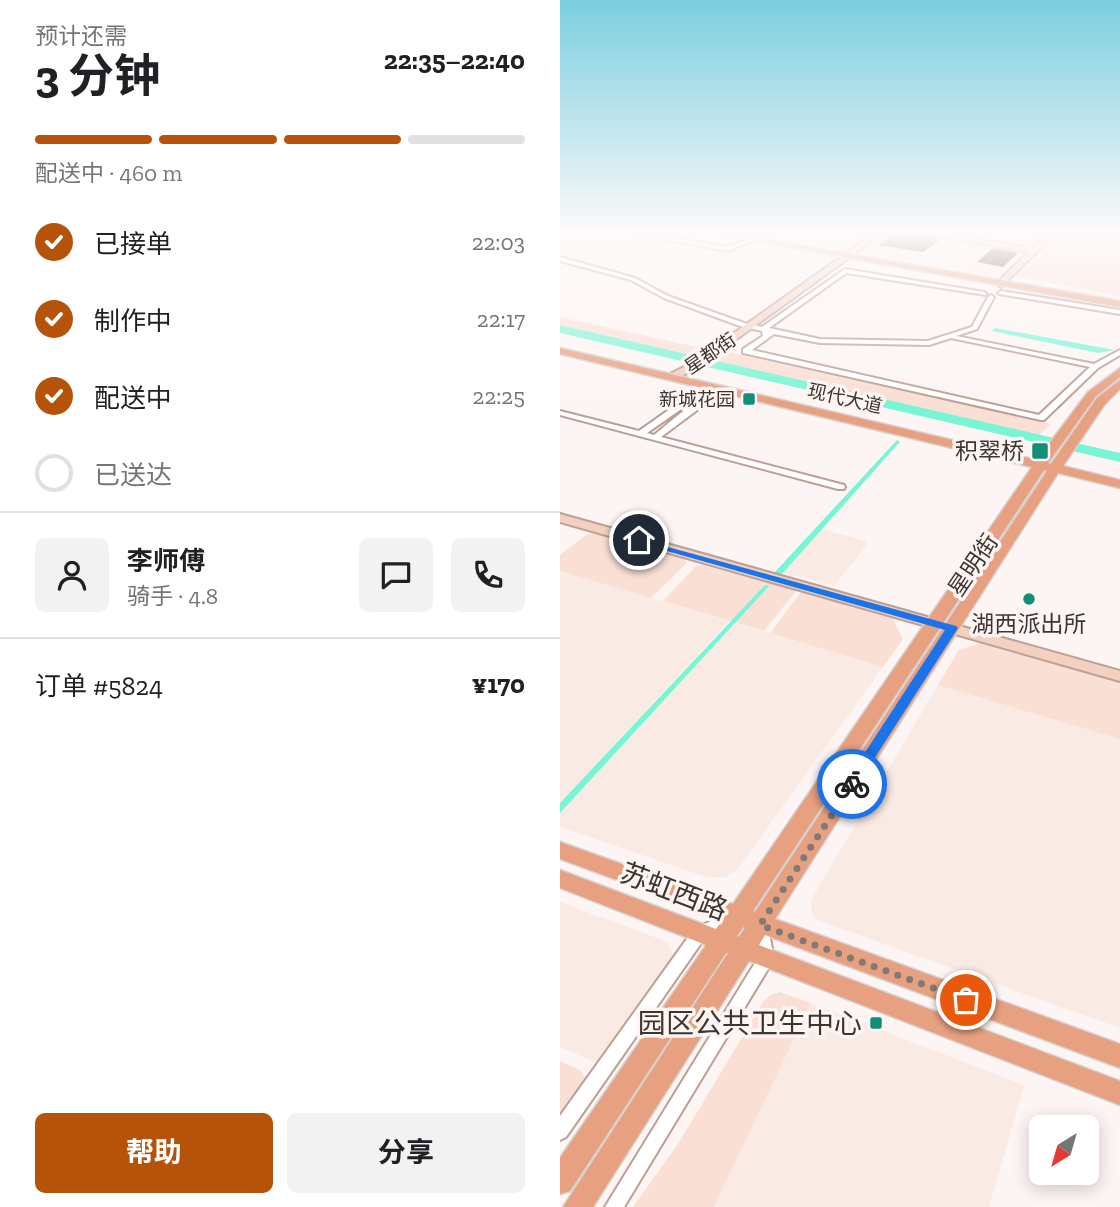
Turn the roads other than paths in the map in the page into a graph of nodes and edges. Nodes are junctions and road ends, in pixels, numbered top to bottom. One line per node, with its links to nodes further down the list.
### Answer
1 (654, 290): 9 (street)
2 (796, 290): 9 (main road, 星都街)
3 (821, 290): 10 (street)
4 (997, 290): 11 (street)
5 (1011, 290): 8 (street)
6 (1019, 290): 7 (main road)
7 (1120, 302)
8 (1120, 312)
9 (746, 326): 10 (street); 15 (main road, 星都街)
10 (767, 333): 11 (street); 16 (street)
11 (953, 337): 16 (street)
12 (560, 342): 15 (main road, 现代大道)
13 (560, 351): 15 (main road, 现代大道)
14 (1120, 352): 16 (street)
15 (689, 366): 24 (main road, 现代大道)
16 (1095, 366)
17 (1120, 370): 24 (main road, 星明街)
18 (1120, 383): 24 (main road, 星明街)
19 (695, 387): 22 (street)
20 (722, 394): 23 (street)
21 (560, 413): 22 (street)
22 (641, 434): 23 (street)
23 (655, 438): 27 (street)
24 (1057, 454): 25 (main road, 现代大道); 26 (main road, 现代大道); 29 (main road, 星明街)
25 (1120, 474)
26 (1120, 484)
27 (841, 487)
28 (560, 518): 29 (main road)
29 (943, 626): 30 (main road); 33 (main road, 星明街); 34 (main road, 星明街)
30 (1120, 676)
31 (560, 850): 33 (main road, 苏虹西路)
32 (560, 879): 35 (main road, 苏虹西路)
33 (735, 916): 34 (main road, 苏虹西路); 35 (main road, 星明街)
34 (760, 925): 36 (main road, 星明街); 37 (main road, 苏虹西路)
35 (709, 937): 36 (main road, 苏虹西路); 39 (street); 40 (main road, 星明街)
36 (755, 954): 38 (main road, 苏虹西路); 41 (main road, 星明街); 42 (street)
37 (1120, 1056)
38 (1120, 1093)
39 (560, 1131)
40 (560, 1181)
41 (577, 1207)
42 (614, 1207)

